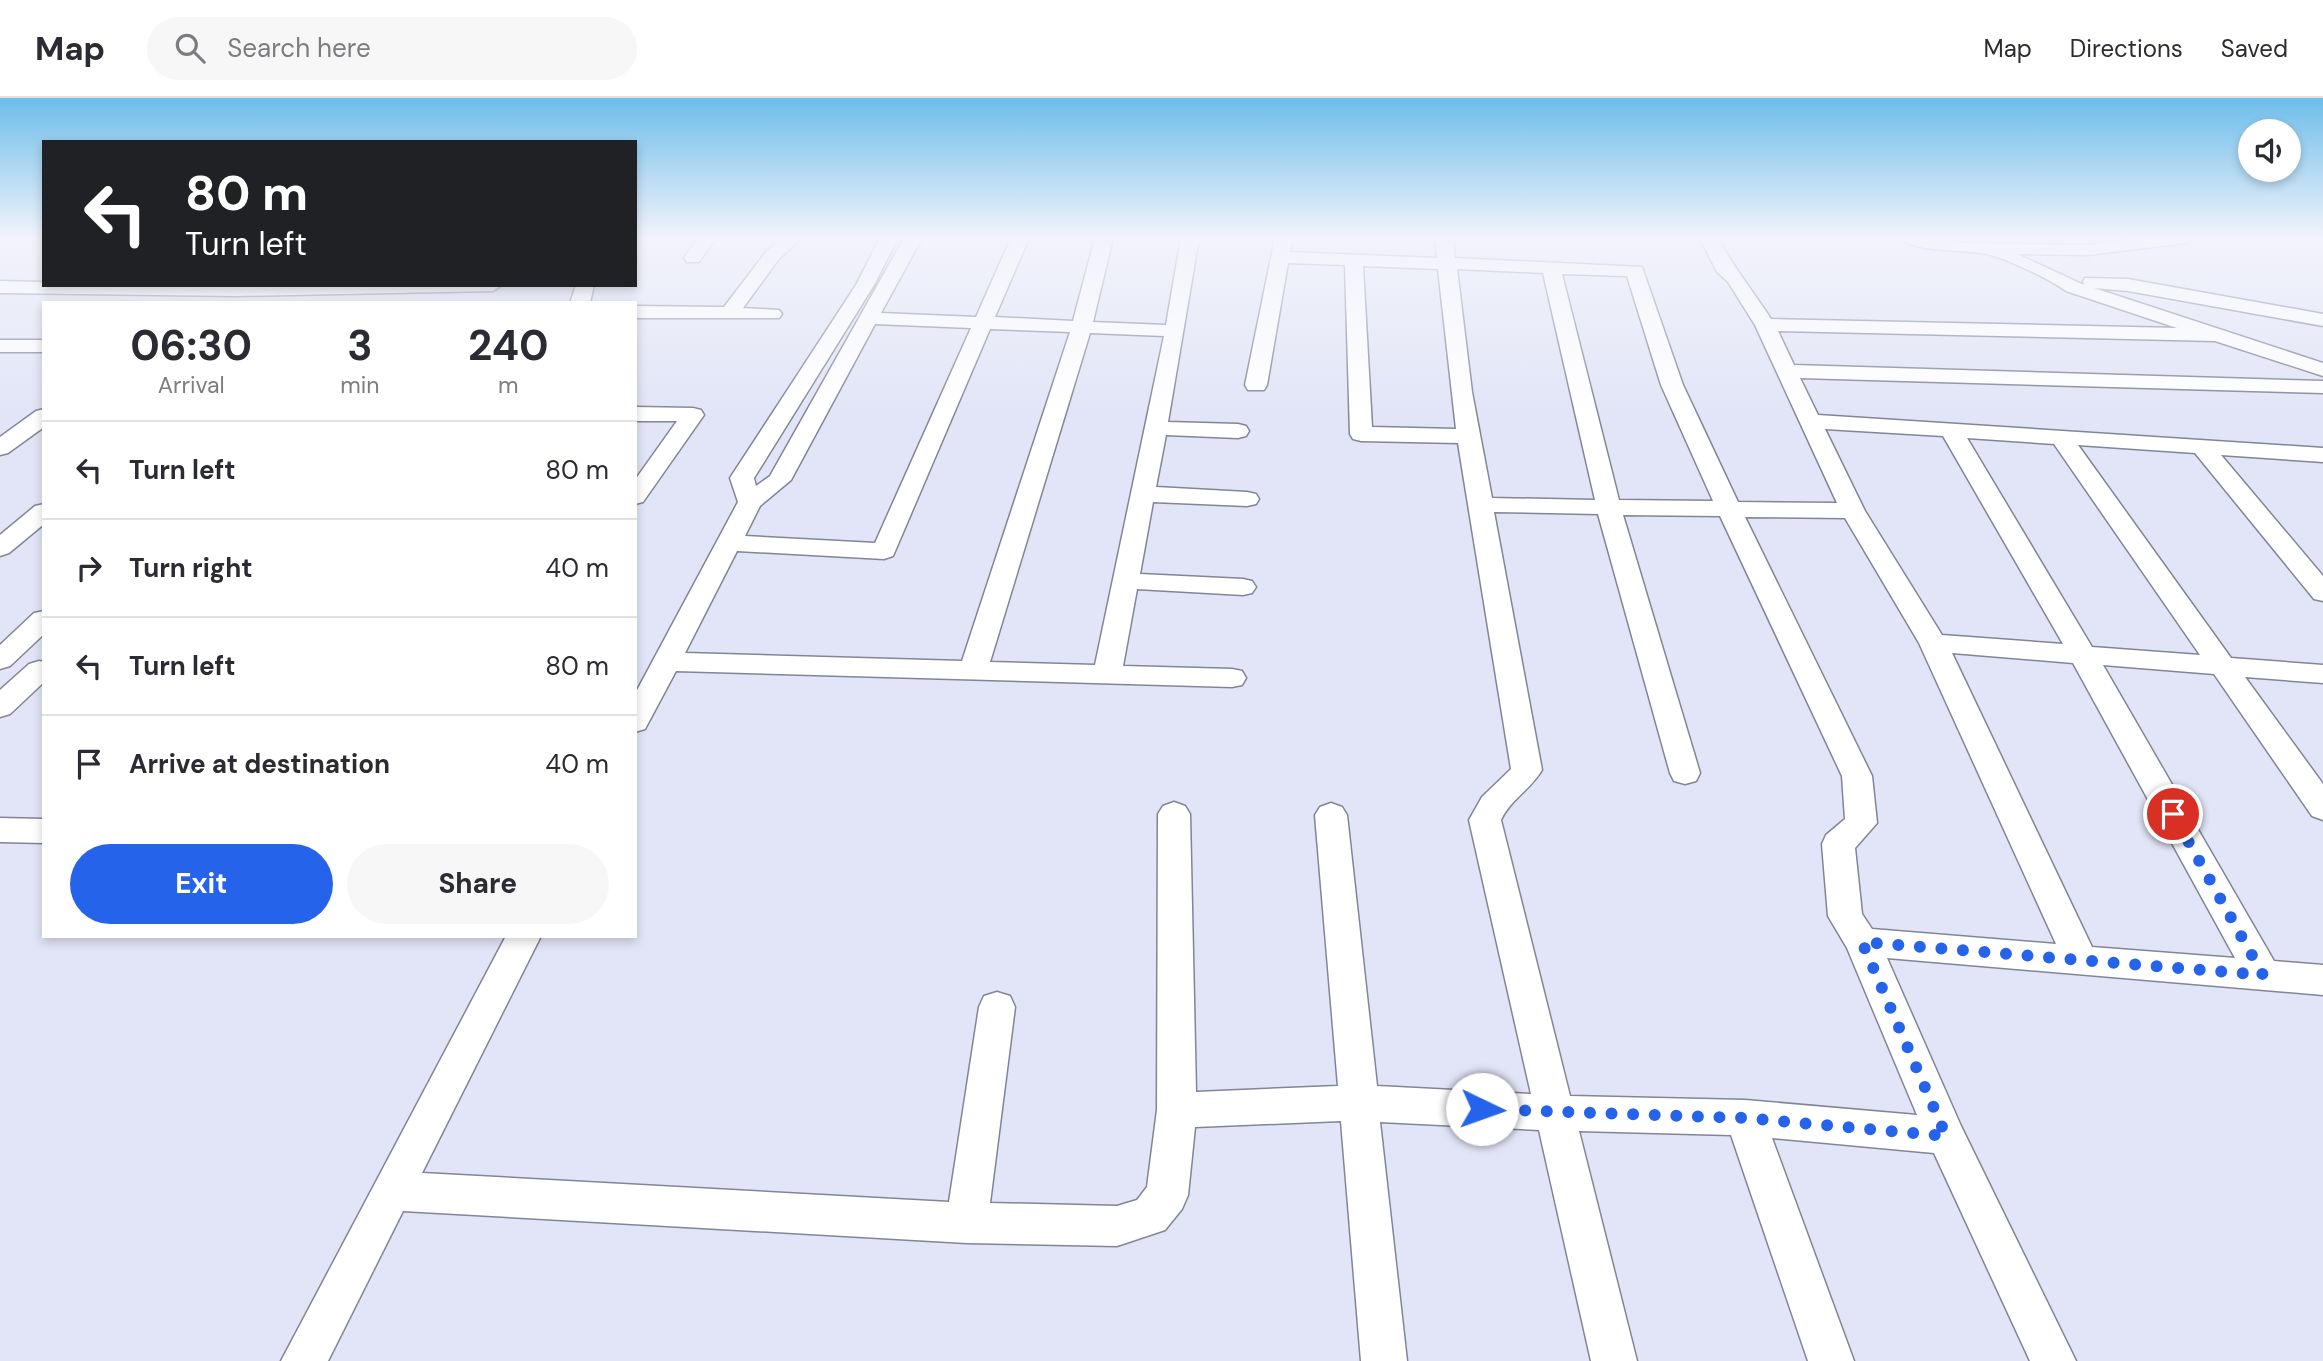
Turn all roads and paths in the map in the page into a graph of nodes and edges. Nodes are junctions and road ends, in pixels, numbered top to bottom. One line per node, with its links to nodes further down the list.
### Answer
1 (742, 297): 16 (street)
2 (857, 297): 46 (street)
3 (882, 297): 18 (street)
4 (995, 297): 20 (street)
5 (1089, 297): 22 (street)
6 (1180, 297): 23 (street)
7 (1272, 297): 30 (street)
8 (1355, 297): 38 (street)
9 (1450, 297): 38 (street)
10 (1558, 297): 48 (street)
11 (1643, 297): 49 (street)
12 (1747, 297): 21 (street)
13 (2102, 297): 24 (street)
14 (2195, 297): 19 (street)
15 (637, 312): 16 (street)
16 (729, 314): 17 (street)
17 (772, 314)
18 (871, 318): 20 (street); 46 (street)
19 (2323, 320)
20 (985, 322): 22 (street); 52 (street)
21 (1765, 325): 24 (street); 29 (street)
22 (1082, 326): 23 (street); 64 (street)
23 (1175, 331): 35 (street)
24 (2214, 335): 28 (street)
25 (0, 346): 26 (street)
26 (34, 346): 27 (street)
27 (0, 362)
28 (2323, 370)
29 (1786, 371): 31 (street); 34 (street)
30 (1255, 385)
31 (2323, 387)
32 (637, 414): 43 (street)
33 (42, 418): 41 (street)
34 (1812, 421): 36 (street); 50 (street)
35 (1156, 428): 37 (street); 44 (street)
36 (1950, 429): 39 (street); 59 (street)
37 (1238, 431)
38 (1468, 436): 47 (street)
39 (2060, 436): 40 (street); 61 (street)
40 (2202, 447): 42 (street); 56 (street)
41 (0, 449)
42 (2323, 455)
43 (637, 494)
44 (1142, 494): 45 (street); 54 (street)
45 (1247, 499)
46 (750, 502): 52 (street)
47 (1480, 505): 48 (street); 85 (street)
48 (1608, 505): 49 (street); 71 (street)
49 (1728, 507): 50 (street); 78 (street)
50 (1853, 511): 58 (street)
51 (42, 513): 53 (street)
52 (728, 543): 67 (street)
53 (0, 548)
54 (1125, 581): 55 (street); 66 (street)
55 (1242, 587)
56 (2323, 593)
57 (42, 621): 60 (street)
58 (1933, 643): 59 (street); 79 (street)
59 (2082, 654): 61 (street); 80 (street)
60 (0, 660)
61 (2224, 666): 65 (street); 72 (street)
62 (0, 670): 63 (street)
63 (41, 670): 69 (street)
64 (973, 671): 66 (street); 67 (street)
65 (2323, 674)
66 (1107, 676): 68 (street)
67 (652, 677): 70 (street)
68 (1232, 678)
69 (0, 707)
70 (637, 717)
71 (1685, 773)
72 (2323, 808)
73 (1174, 814): 84 (street)
74 (1331, 815): 83 (street)
75 (0, 830): 76 (street)
76 (42, 831)
77 (523, 938): 88 (street)
78 (1862, 942): 79 (street); 87 (street)
79 (2080, 958): 80 (street)
80 (2263, 975): 81 (street)
81 (2323, 980)
82 (997, 1007): 89 (street)
83 (1359, 1103): 84 (street); 85 (street); 91 (street)
84 (1177, 1110): 89 (street)
85 (1555, 1113): 86 (street); 92 (street)
86 (1745, 1118): 87 (street); 93 (street)
87 (1946, 1136): 94 (street)
88 (392, 1191): 89 (street); 90 (street)
89 (967, 1223)
90 (304, 1361)
91 (1384, 1361)
92 (1614, 1361)
93 (1831, 1361)
94 (2053, 1361)

